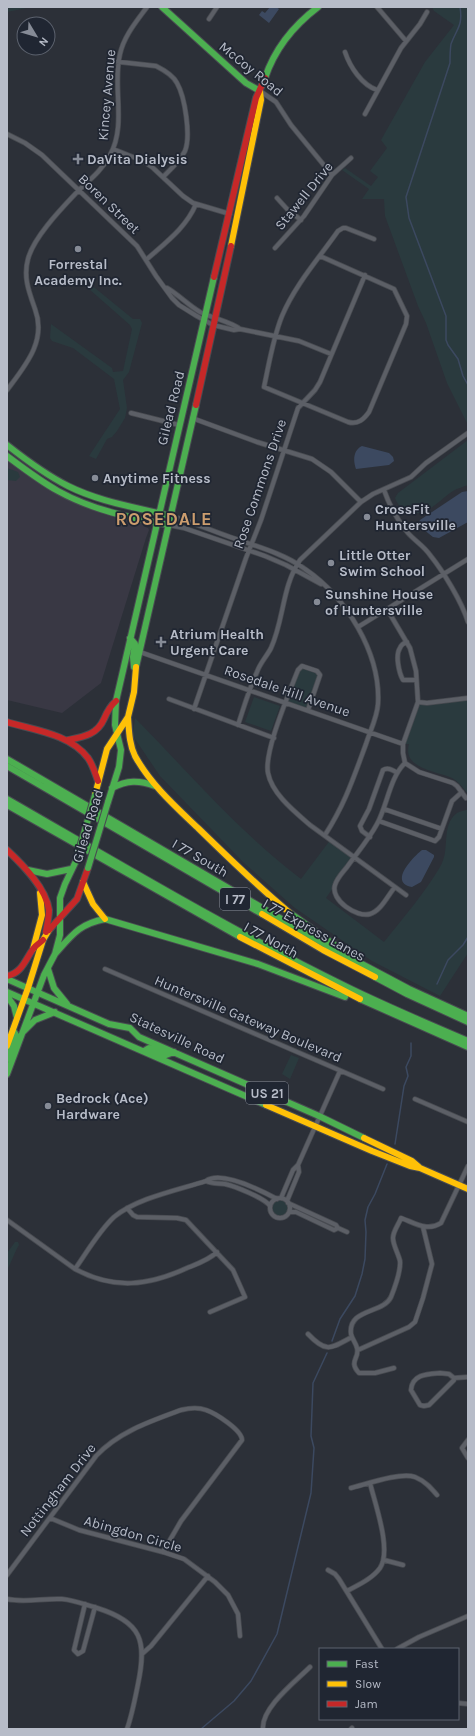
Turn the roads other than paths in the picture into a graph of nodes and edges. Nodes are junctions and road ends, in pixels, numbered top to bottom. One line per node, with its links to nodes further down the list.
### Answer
1 (147, 7): 11 (street, Kincey Avenue)
2 (162, 7): 13 (main road, McCoy Road)
3 (217, 7): 7 (street)
4 (318, 7): 13 (main road, Gilead Road)
5 (377, 7): 8 (street)
6 (427, 12): 8 (street)
7 (209, 19)
8 (406, 41): 12 (street)
9 (345, 52): 12 (street)
10 (111, 60): 11 (street)
11 (118, 61): 16 (street, Kincey Avenue); 19 (street)
12 (378, 90): 14 (street)
13 (260, 91): 18 (street, McCoy Road); 23 (main road, Gilead Road); 31 (main road, Gilead Road)
14 (365, 114)
15 (7, 134): 20 (street, Boren Street)
16 (113, 149): 19 (street); 20 (street, Kincey Avenue)
17 (351, 158): 18 (street, Stawell Drive)
18 (332, 175): 24 (street, Stawell Drive)
19 (163, 177): 22 (street)
20 (79, 191): 28 (street, Boren Street); 35 (street, Kincey Avenue)
21 (278, 198): 24 (street)
22 (196, 204): 23 (street); 28 (street)
23 (230, 214): 30 (main road, Gilead Road)
24 (301, 220): 26 (street, Stawell Drive)
25 (374, 239): 27 (street)
26 (275, 248)
27 (320, 256): 29 (street); 32 (street)
28 (146, 260): 30 (street, Boren Street)
29 (365, 275): 33 (street, Rose Commons Drive); 36 (street)
30 (206, 318): 31 (street, Boren Street); 34 (main road, Gilead Road)
31 (214, 322): 32 (street, Boren Street); 38 (main road, Gilead Road)
32 (276, 336): 33 (street, Boren Street); 36 (street)
33 (331, 354): 36 (street, Rose Commons Drive)
34 (191, 378): 38 (main road); 39 (main road, Gilead Road)
35 (7, 390)
36 (302, 403): 42 (street, Rose Commons Drive)
37 (131, 413): 39 (street)
38 (192, 418): 42 (street); 47 (main road, Gilead Road)
39 (179, 425): 46 (main road, Gilead Road)
40 (468, 433): 44 (street)
41 (7, 445): 46 (main road)
42 (284, 450): 45 (street); 50 (street, Rose Commons Drive)
43 (7, 456): 48 (main road)
44 (384, 490): 45 (street); 55 (street)
45 (361, 502): 53 (street)
46 (159, 513): 47 (main road); 48 (main road, Gilead Road)
47 (170, 516): 49 (main road, Gilead Road); 50 (street)
48 (157, 523): 49 (main road); 60 (main road, Gilead Road)
49 (169, 525): 51 (street); 62 (main road, Gilead Road)
50 (251, 544): 51 (street, Rose Commons Drive); 53 (street)
51 (249, 550): 54 (street); 64 (street, Rose Commons Drive)
52 (468, 559): 55 (street)
53 (298, 564): 54 (street); 56 (street)
54 (295, 570): 56 (street); 66 (street)
55 (443, 574): 57 (street); 58 (street)
56 (325, 586): 59 (street)
57 (387, 609): 59 (street); 61 (street)
58 (468, 622)
59 (358, 627): 77 (street)
60 (130, 638): 63 (main road); 69 (main road, Gilead Road)
61 (407, 642): 65 (street); 65 (street)
62 (140, 652): 63 (main road, Gilead Road); 64 (street, Rosedale Hill Avenue)
63 (135, 673): 74 (main road, Gilead Road)
64 (206, 675): 66 (street, Rosedale Hill Avenue); 72 (street, Rose Commons Drive)
65 (416, 680): 71 (street)
66 (250, 690): 70 (street, Rosedale Hill Avenue); 76 (street)
67 (468, 698): 71 (street)
68 (169, 699): 72 (street)
69 (116, 701): 78 (main road, Gilead Road); 80 (main road)
70 (286, 702): 73 (street, Rosedale Hill Avenue); 73 (street); 79 (street)
71 (418, 702): 81 (street)
72 (194, 709): 76 (street)
73 (308, 710): 77 (street, Rosedale Hill Avenue)
74 (128, 717): 78 (main road, Gilead Road); 87 (main road)
75 (7, 722): 80 (main road)
76 (238, 724): 79 (street)
77 (370, 732): 81 (street, Rosedale Hill Avenue); 96 (street)
78 (117, 733): 86 (main road, Gilead Road); 88 (main road, Gilead Road)
79 (274, 738): 96 (street)
80 (68, 740): 86 (main road)
81 (403, 744): 83 (street)
82 (7, 759): 114 (main road, I 77 South / I 77)
83 (405, 763): 85 (street); 89 (street)
84 (7, 766): 127 (main road, I 77 Express Lanes / I 77)
85 (397, 773): 93 (street); 97 (street)
86 (98, 781): 100 (main road, Gilead Road, bridge)
87 (155, 786): 88 (main road); 114 (main road)
88 (112, 788): 102 (main road, Gilead Road, bridge)
89 (462, 792): 91 (street); 95 (street)
90 (7, 798): 132 (main road, I 77)
91 (466, 798)
92 (7, 805): 123 (main road, I 77 North / I 77)
93 (384, 809): 94 (street); 95 (street)
94 (379, 821): 95 (street); 97 (street)
95 (442, 829)
96 (325, 835): 99 (street)
97 (370, 836): 99 (street)
98 (7, 850): 101 (main road)
99 (354, 857): 104 (street); 104 (street)
100 (71, 869): 101 (main road); 106 (main road, Gilead Road)
101 (28, 870): 103 (main road)
102 (83, 882): 106 (main road, Gilead Road); 107 (main road)
103 (38, 887): 108 (main road); 110 (main road)
104 (394, 887): 105 (street)
105 (406, 895)
106 (60, 919): 108 (main road, Gilead Road); 111 (main road, Gilead Road)
107 (105, 919): 111 (main road); 123 (main road)
108 (46, 932): 109 (main road, Gilead Road)
109 (43, 940): 110 (main road); 116 (main road, Gilead Road)
110 (33, 949): 115 (main road)
111 (54, 954): 113 (main road, Gilead Road)
112 (105, 969): 139 (street, Huntersville Gateway Boulevard)
113 (48, 970): 118 (main road, Gilead Road); 122 (main road)
114 (381, 975): 125 (main road, I 77 South / I 77)
115 (7, 978): 116 (main road, Statesville Road / US 21)
116 (28, 988): 118 (main road, Statesville Road / US 21); 120 (main road, Gilead Road)
117 (7, 992): 120 (main road, Statesville Road / US 21)
118 (38, 992): 121 (main road, Gilead Road); 122 (main road, Statesville Road / US 21)
119 (7, 996): 126 (main road)
120 (24, 999): 121 (main road, Statesville Road / US 21); 126 (main road, Gilead Road)
121 (34, 1003): 124 (main road, Statesville Road / US 21); 129 (main road, Gilead Road)
122 (68, 1005): 130 (main road, Statesville Road / US 21)
123 (384, 1011): 134 (main road, I 77 North / I 77)
124 (55, 1012): 129 (main road); 131 (main road, Statesville Road / US 21)
125 (468, 1016)
126 (17, 1018): 128 (main road, Gilead Road)
127 (468, 1022)
128 (13, 1030): 133 (main road, Gilead Road); 137 (main road)
129 (23, 1032): 138 (main road, Gilead Road)
130 (139, 1037): 131 (main road); 136 (main road, Statesville Road / US 21)
131 (118, 1040): 135 (main road, Statesville Road / US 21)
132 (468, 1041)
133 (7, 1046)
134 (468, 1047)
135 (144, 1051): 136 (main road); 144 (main road, Statesville Road / US 21)
136 (174, 1052): 142 (main road, Statesville Road / US 21)
137 (7, 1059)
138 (8, 1070)
139 (340, 1071): 140 (street, Huntersville Gateway Boulevard); 142 (street)
140 (382, 1089)
141 (415, 1099): 143 (street)
142 (319, 1116): 144 (street); 147 (main road, Statesville Road / US 21)
143 (468, 1122)
144 (315, 1126): 145 (street); 147 (main road, Statesville Road / US 21)
145 (298, 1165): 151 (street); 152 (street)
146 (468, 1166): 149 (street)
147 (420, 1168): 149 (main road, Statesville Road / US 21)
148 (206, 1181): 151 (street); 153 (street); 154 (street)
149 (460, 1185): 150 (main road, Statesville Road / US 21); 157 (street)
150 (468, 1189)
151 (279, 1199): 152 (street); 153 (street)
152 (288, 1202): 155 (street); 158 (street)
153 (270, 1206): 155 (street)
154 (127, 1208): 160 (street); 161 (street)
155 (289, 1212): 158 (street)
156 (7, 1220): 161 (street)
157 (423, 1227): 164 (street); 165 (street)
158 (338, 1228): 159 (street)
159 (347, 1232)
160 (217, 1252): 161 (street); 162 (street)
161 (75, 1269)
162 (210, 1312)
163 (308, 1334): 164 (street)
164 (352, 1337): 165 (street)
165 (358, 1350): 166 (street)
166 (394, 1368)
167 (468, 1377): 168 (street)
168 (454, 1378): 168 (street)
169 (468, 1440): 170 (street)
170 (468, 1458)
171 (370, 1483): 172 (street); 173 (street); 176 (street)
172 (351, 1488)
173 (437, 1495)
174 (50, 1518): 175 (street, Abingdon Circle); 175 (street, Nottingham Drive); 179 (street, Nottingham Drive)
175 (163, 1552): 180 (street, Abingdon Circle)
176 (384, 1560): 177 (street); 181 (street)
177 (403, 1565)
178 (328, 1570): 181 (street)
179 (7, 1575)
180 (208, 1576): 186 (street, Abingdon Circle); 189 (street)
181 (347, 1591): 187 (street)
182 (7, 1599): 183 (street)
183 (85, 1604): 184 (street); 184 (street)
184 (95, 1608): 189 (street)
185 (468, 1616): 188 (street)
186 (240, 1636)
187 (381, 1648)
188 (399, 1648)
189 (142, 1654): 191 (street)
190 (310, 1667): 192 (street)
191 (127, 1729)
192 (263, 1729)

